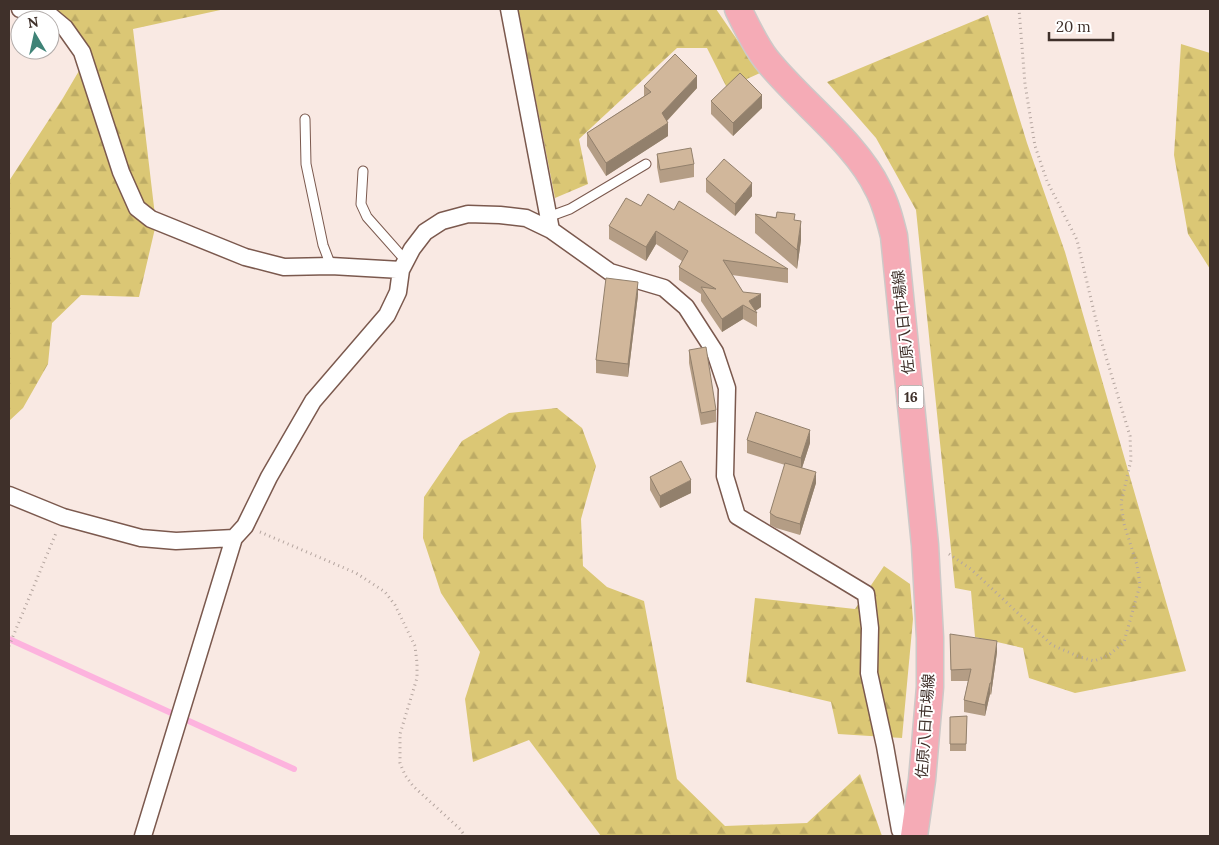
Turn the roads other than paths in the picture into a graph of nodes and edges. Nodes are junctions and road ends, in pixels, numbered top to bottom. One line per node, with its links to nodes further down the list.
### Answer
1 (20, 9): 9 (street)
2 (509, 9): 7 (street)
3 (738, 9): 14 (main road, 佐原八日市場線 / 16)
4 (305, 119): 9 (lane)
5 (646, 164): 7 (lane)
6 (363, 171): 8 (lane)
7 (549, 223): 8 (street); 13 (street)
8 (404, 265): 9 (street); 11 (street)
9 (331, 266)
10 (9, 495): 11 (street)
11 (234, 538): 12 (street)
12 (144, 836)
13 (903, 836)
14 (914, 836)

